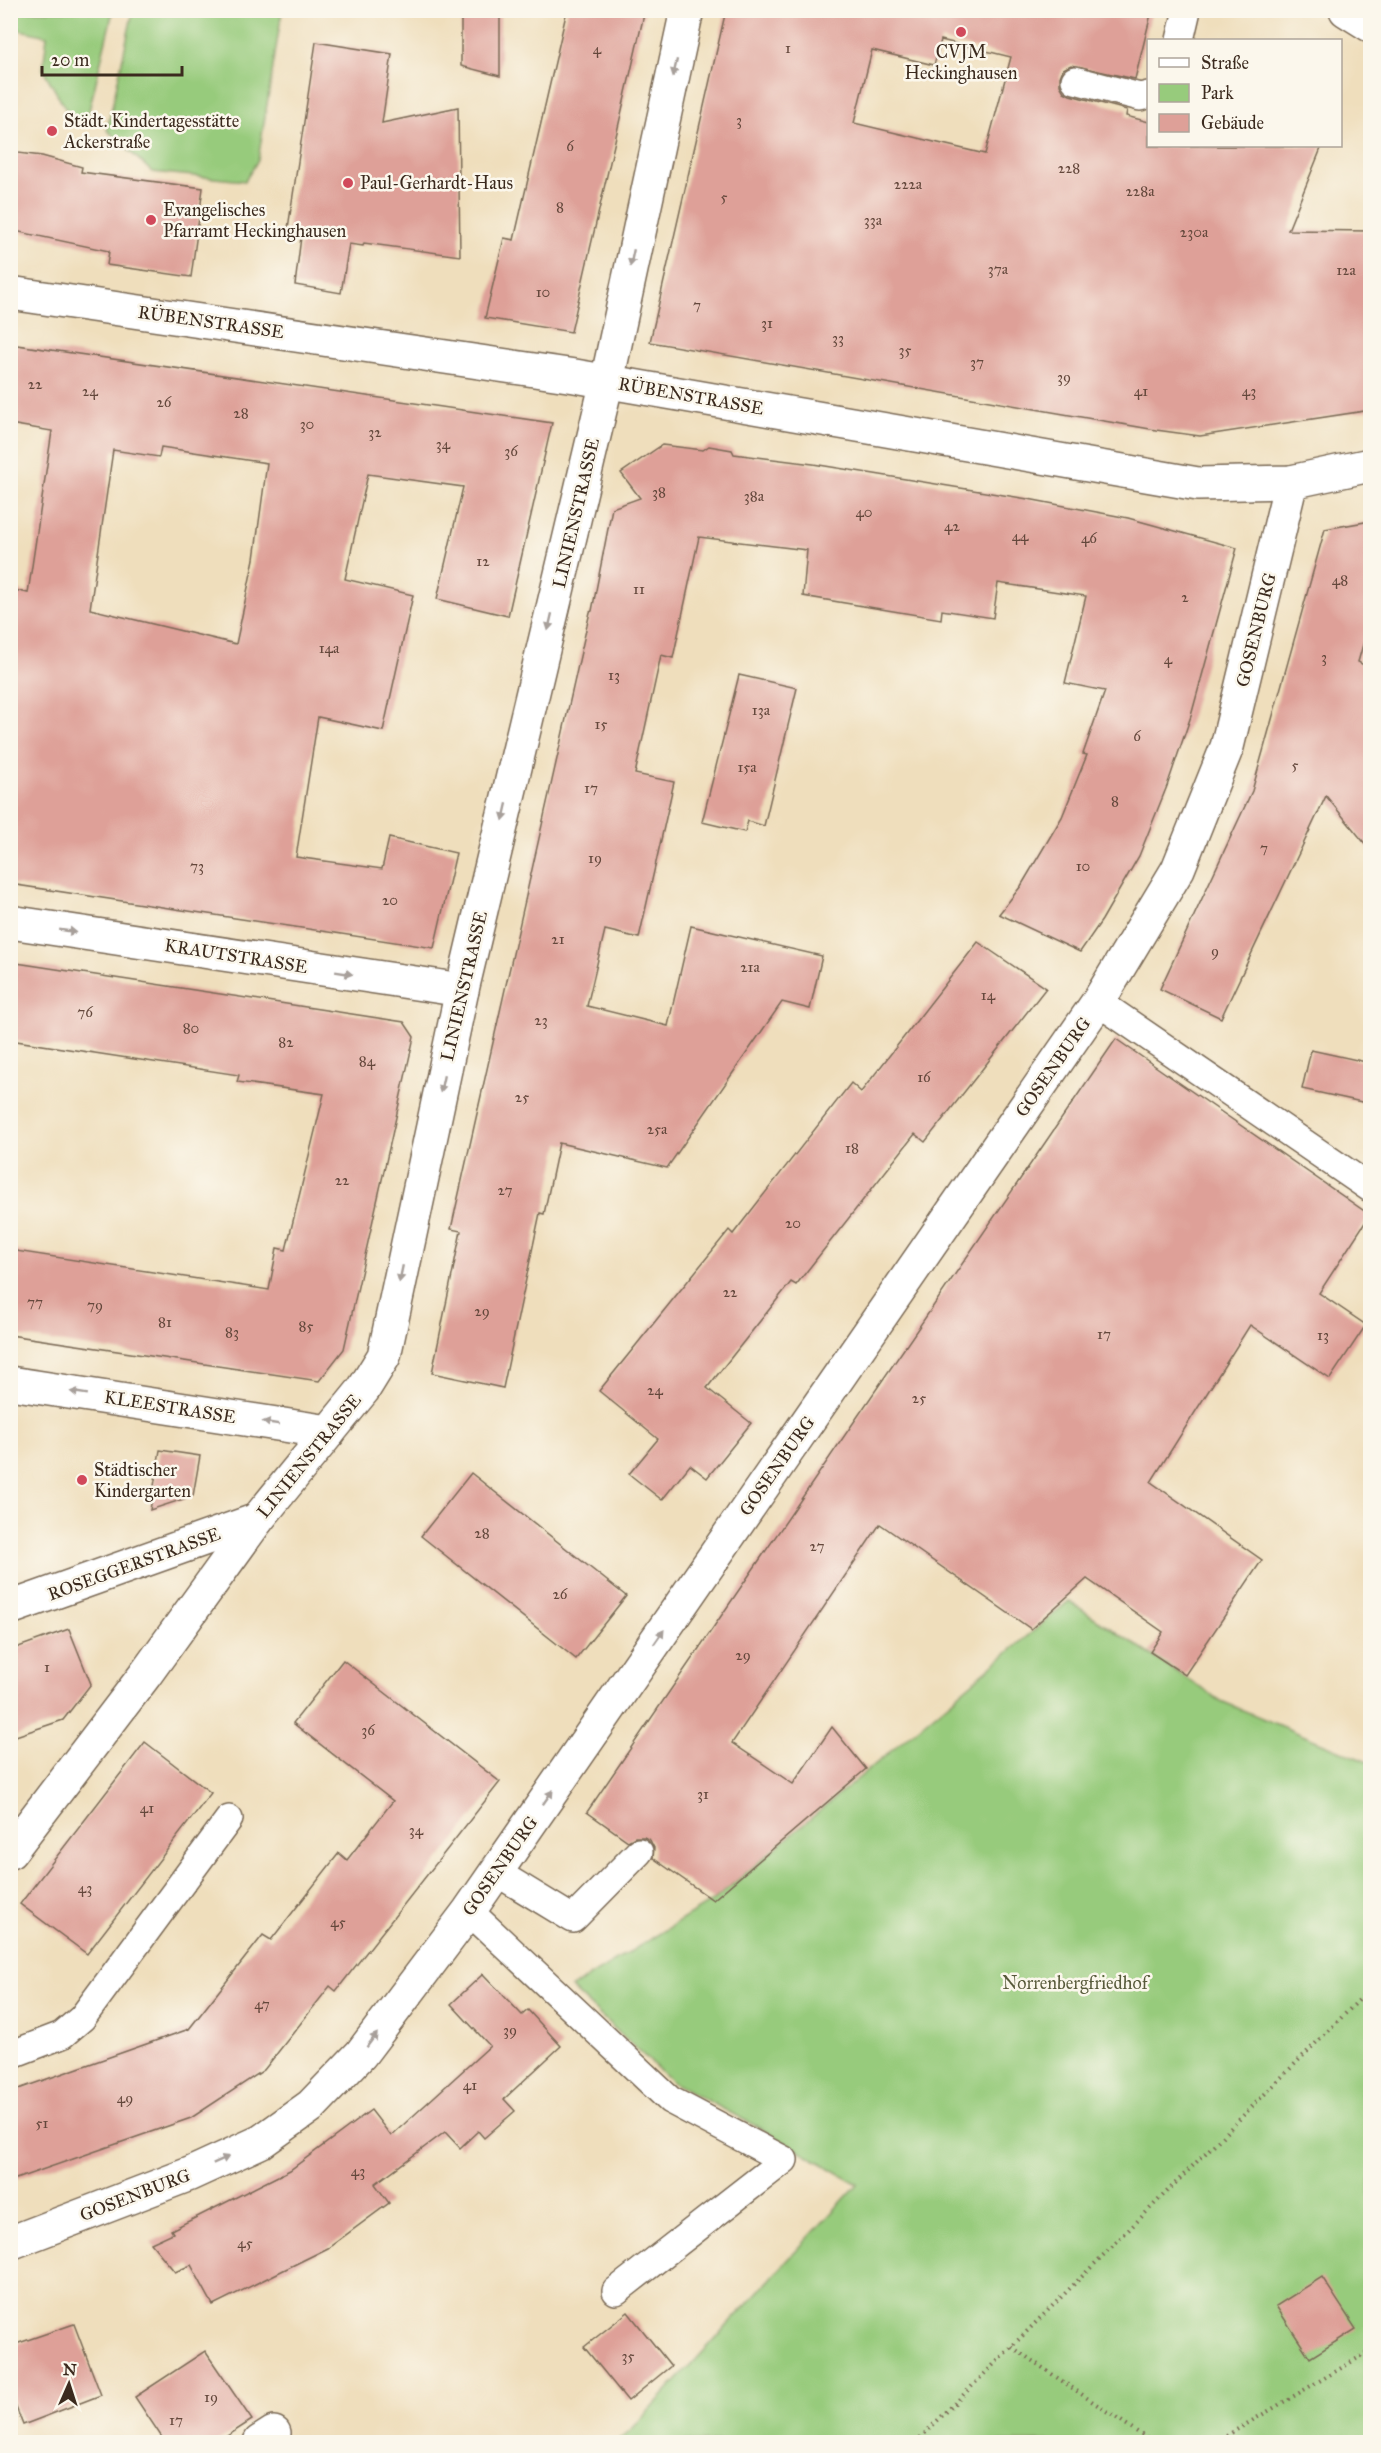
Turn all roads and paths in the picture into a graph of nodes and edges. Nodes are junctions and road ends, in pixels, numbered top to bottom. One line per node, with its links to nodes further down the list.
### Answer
1 (687, 10): 9 (street, LINIENSTRASSE, one-way to 9)
2 (1187, 10): 5 (lane)
3 (1346, 10): 4 (street)
4 (1371, 25)
5 (1180, 39)
6 (1075, 80): 7 (lane)
7 (1147, 95)
8 (10, 292): 9 (street, RÜBENSTRASSE)
9 (607, 381): 11 (street, RÜBENSTRASSE); 13 (street, LINIENSTRASSE, one-way to 13)
10 (1371, 465): 11 (street, RÜBENSTRASSE)
11 (1292, 482): 14 (street, GOSENBURG)
12 (10, 922): 13 (street, KRAUTSTRASSE, one-way to 13)
13 (462, 990): 17 (street, LINIENSTRASSE, one-way to 17)
14 (1098, 1002): 15 (lane); 23 (street, GOSENBURG, one-way to 14)
15 (1371, 1188)
16 (10, 1383): 17 (street, KLEESTRASSE, one-way to 16)
17 (329, 1432): 18 (street, LINIENSTRASSE)
18 (256, 1520): 19 (street, ROSEGGERSTRASSE); 21 (street, LINIENSTRASSE)
19 (10, 1608)
20 (229, 1819): 26 (lane)
21 (10, 1852)
22 (639, 1852): 23 (lane)
23 (496, 1872): 24 (street, GOSENBURG)
24 (469, 1911): 27 (street, GOSENBURG, one-way to 24); 28 (lane)
25 (1371, 1989): 29 (path)
26 (10, 2055)
27 (10, 2243)
28 (616, 2291)
29 (1012, 2347): 31 (path); 32 (path)
30 (1371, 2351): 33 (path)
31 (916, 2442)
32 (1152, 2442)
33 (1216, 2442)

